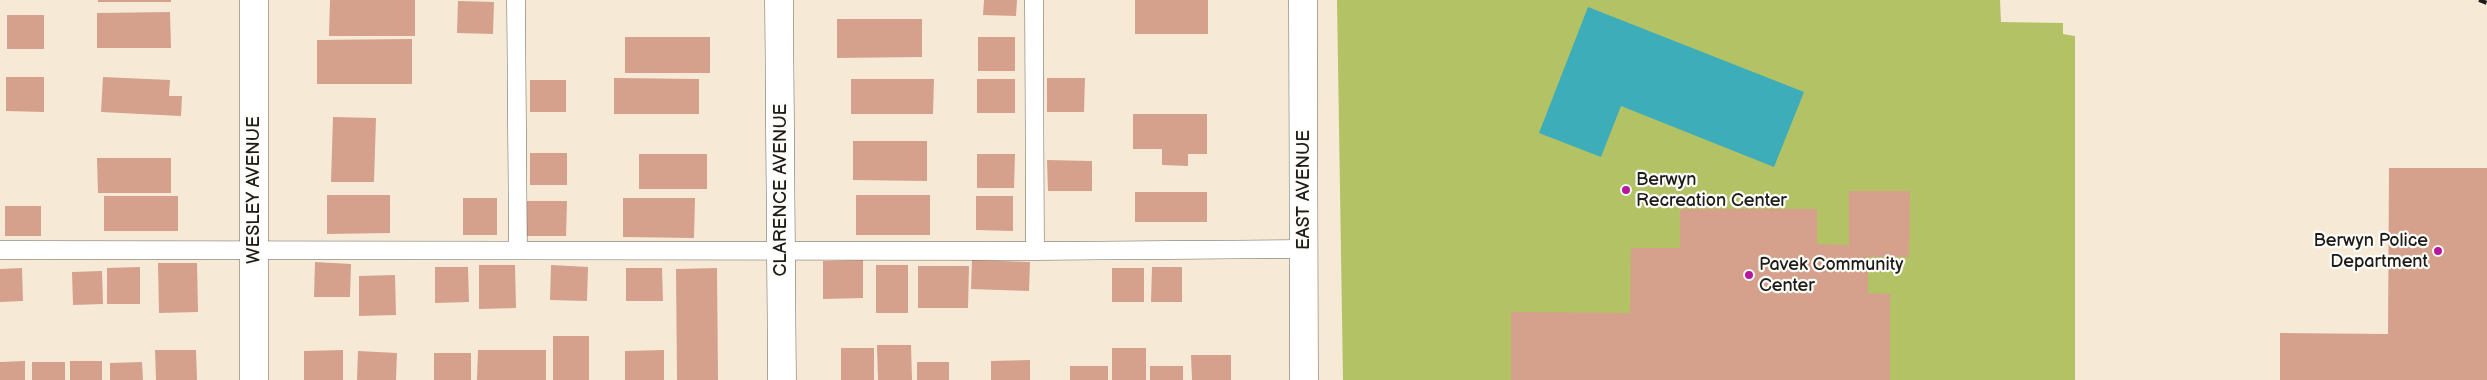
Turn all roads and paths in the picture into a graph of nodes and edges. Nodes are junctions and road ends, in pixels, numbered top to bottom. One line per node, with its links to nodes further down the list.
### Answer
1 (254, 0): 8 (street, WESLEY AVENUE)
2 (516, 0): 9 (lane)
3 (780, 0): 10 (street, CLARENCE AVENUE)
4 (1034, 0): 11 (lane)
5 (1303, 0): 6 (street, EAST AVENUE)
6 (1304, 249): 11 (lane); 14 (street, EAST AVENUE)
7 (0, 250): 8 (lane)
8 (254, 250): 9 (lane); 12 (street, WESLEY AVENUE)
9 (518, 250): 10 (lane)
10 (781, 250): 11 (lane); 13 (street, CLARENCE AVENUE)
11 (1035, 251)
12 (254, 380)
13 (782, 380)
14 (1304, 380)

